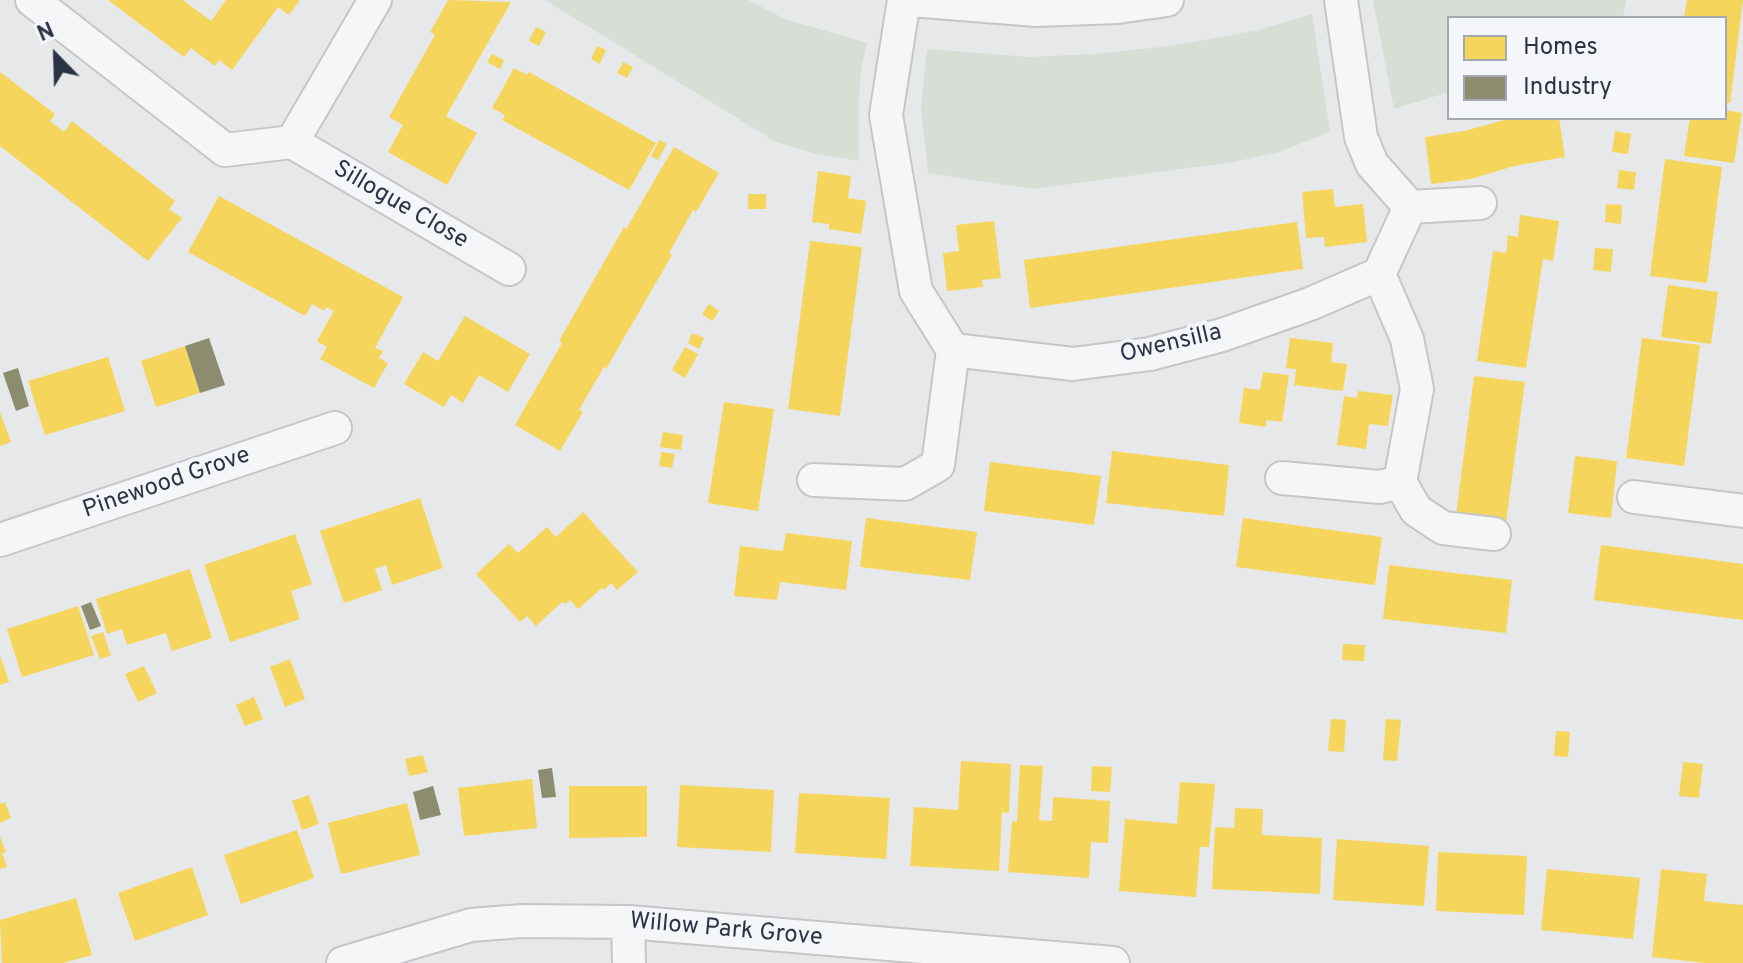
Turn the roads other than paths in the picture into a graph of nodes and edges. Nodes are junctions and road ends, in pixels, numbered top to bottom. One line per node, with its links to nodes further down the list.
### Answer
1 (32, 0): 7 (street)
2 (375, 0): 7 (street)
3 (904, 0): 12 (street)
4 (910, 0): 5 (street)
5 (1167, 0)
6 (1341, 0): 9 (street)
7 (292, 142): 10 (street, Sillogue Close)
8 (1480, 203): 9 (street)
9 (1410, 207): 11 (street)
10 (509, 269)
11 (1379, 274): 12 (street, Owensilla); 16 (street)
12 (953, 350): 15 (street)
13 (335, 428): 20 (street, Pinewood Grove)
14 (1282, 478): 16 (street)
15 (814, 480)
16 (1400, 482): 19 (street)
17 (1634, 497): 18 (street)
18 (1743, 511)
19 (1494, 534)
20 (0, 540)
21 (628, 922): 22 (street, Willow Park Grove); 23 (street); 24 (street, Willow Park Grove)
22 (343, 963)
23 (629, 963)
24 (1113, 963)

